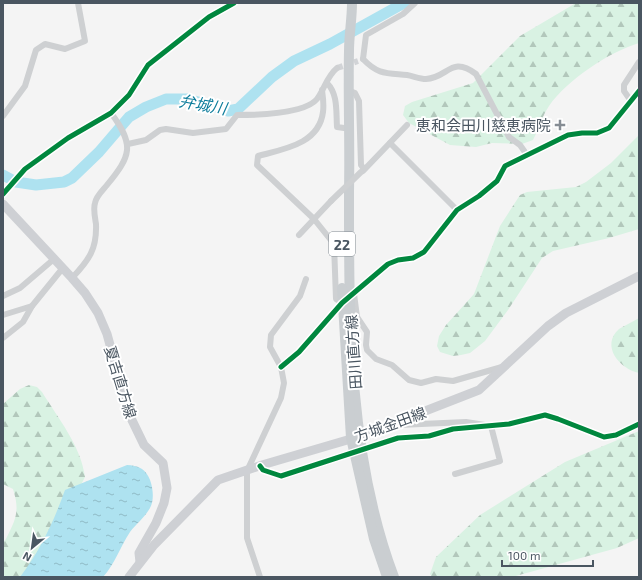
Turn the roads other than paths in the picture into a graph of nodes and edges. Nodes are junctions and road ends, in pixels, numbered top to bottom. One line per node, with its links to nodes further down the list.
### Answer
1 (78, 3): 14 (street)
2 (234, 3): 13 (street)
3 (415, 3): 19 (street)
4 (348, 6): 5 (main road, 田川直方線 / 22)
5 (347, 50): 10 (main road, 田川直方線 / 22); 16 (main road, 田川直方線 / 22)
6 (639, 62): 12 (street)
7 (336, 68): 8 (street)
8 (326, 83): 9 (street); 16 (street)
9 (322, 90): 18 (street); 24 (street)
10 (350, 91): 20 (street); 32 (main road, 田川直方線 / 22)
11 (639, 91): 12 (street)
12 (631, 101): 19 (street)
13 (111, 113): 18 (street); 21 (street)
14 (3, 116)
15 (407, 125): 17 (street)
16 (344, 128): 32 (main road, 田川直方線 / 22)
17 (390, 143): 20 (street); 23 (street)
18 (128, 144): 29 (street)
19 (527, 155): 23 (street)
20 (363, 171): 24 (street, bridge)
21 (3, 194)
22 (3, 204): 26 (main road, 夏吉直方線)
23 (457, 210): 32 (street)
24 (314, 219): 25 (street); 32 (street)
25 (299, 235)
26 (54, 259): 27 (main road, 夏吉直方線); 31 (street)
27 (62, 269): 29 (main road, 夏吉直方線); 33 (street)
28 (639, 276): 36 (main road, 方城金田線)
29 (72, 278): 45 (main road, 夏吉直方線)
30 (306, 279): 37 (street)
31 (3, 296)
32 (348, 298): 36 (street); 37 (street); 41 (main road, 田川直方線 / 22)
33 (32, 306): 34 (street); 35 (street)
34 (3, 315)
35 (3, 338)
36 (505, 366): 38 (main road, 方城金田線)
37 (281, 367): 43 (street)
38 (395, 422): 40 (street); 41 (main road, 方城金田線)
39 (639, 424): 40 (street)
40 (492, 426): 42 (street, bridge); 44 (street)
41 (356, 437): 42 (main road, 方城金田線); 48 (main road, 田川直方線 / 22); 49 (main road, 田川直方線 / 22)
42 (260, 466): 43 (main road, 方城金田線)
43 (247, 471): 45 (main road, 方城金田線); 47 (street)
44 (455, 474)
45 (140, 562): 46 (main road, 夏吉直方線)
46 (129, 577)
47 (260, 577)
48 (387, 577)
49 (394, 577)

